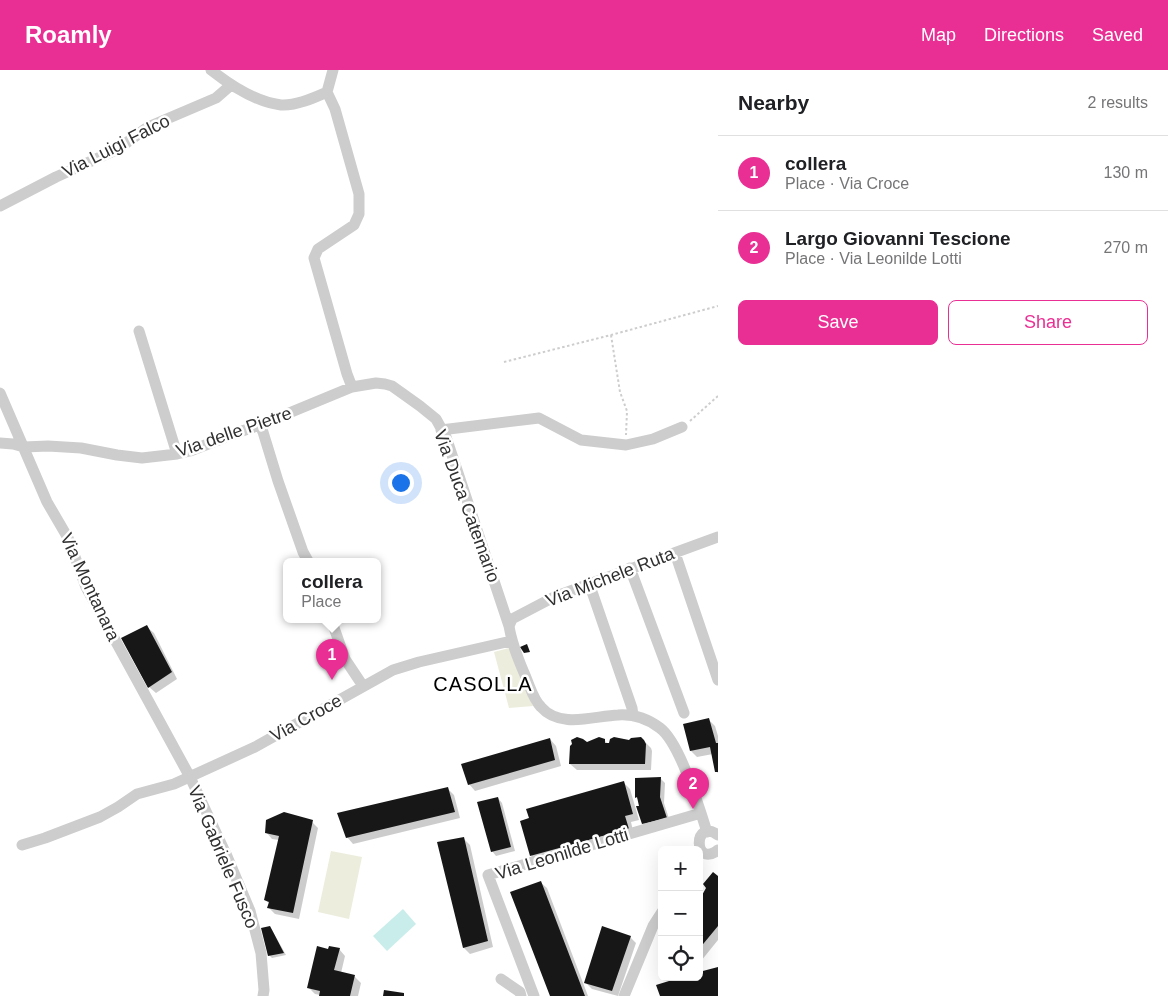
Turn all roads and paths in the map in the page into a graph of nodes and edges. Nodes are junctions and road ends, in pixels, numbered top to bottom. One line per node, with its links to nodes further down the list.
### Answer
1 (211, 70): 3 (street)
2 (332, 70): 4 (street)
3 (231, 86): 4 (street); 5 (street, Via Luigi Falco)
4 (327, 92): 10 (street)
5 (0, 206)
6 (718, 306): 8 (path)
7 (139, 331): 19 (street)
8 (611, 335): 9 (path); 17 (path)
9 (504, 362)
10 (352, 387): 13 (street, Via delle Pietre); 15 (street, Via Duca Catemario)
11 (0, 393): 18 (street, Via Montanara)
12 (718, 396): 14 (path)
13 (260, 425): 19 (street, Via delle Pietre); 22 (street)
14 (682, 427): 17 (street)
15 (441, 430): 17 (street); 26 (street, Via Duca Catemario)
16 (0, 443): 18 (street, Via delle Pietre)
17 (626, 445)
18 (24, 447): 19 (street, Via delle Pietre); 32 (street, Via Montanara)
19 (177, 454)
20 (717, 540): 21 (street, Via Michele Ruta)
21 (675, 552): 23 (street, Via Michele Ruta); 28 (street)
22 (306, 558)
23 (630, 568): 24 (street, Via Michele Ruta); 30 (street)
24 (589, 584): 26 (street, Via Michele Ruta); 31 (street)
25 (332, 623): 29 (street)
26 (509, 626): 27 (street, Via Duca Catemario)
27 (511, 641): 29 (street, Via Croce); 31 (street, Via Duca Catemario)
28 (718, 680)
29 (364, 686): 32 (street, Via Croce)
30 (684, 713)
31 (633, 716): 33 (street)
32 (190, 777): 35 (street, Via Croce); 41 (street, Via Gabriele Fusco)
33 (701, 813): 34 (street); 43 (street, Via Leonilde Lotti)
34 (712, 833): 36 (street)
35 (22, 844)
36 (699, 846)
37 (718, 850): 38 (street)
38 (703, 854)
39 (658, 918): 44 (street)
40 (501, 979): 42 (street)
41 (263, 996)
42 (521, 996)
43 (534, 996)
44 (624, 996)

